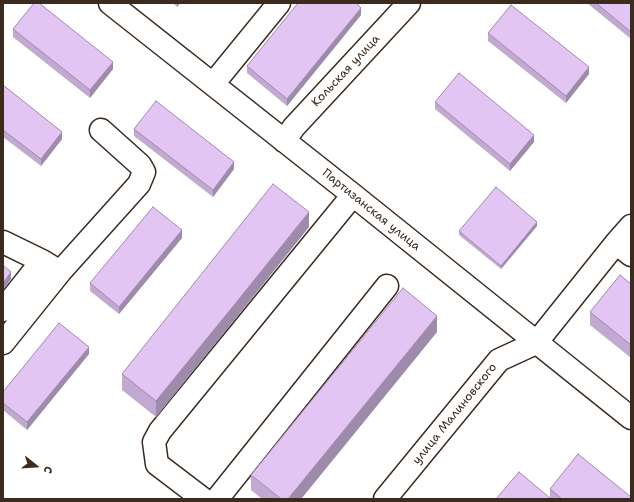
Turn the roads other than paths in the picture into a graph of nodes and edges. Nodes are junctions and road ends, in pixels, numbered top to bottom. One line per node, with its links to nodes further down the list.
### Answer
1 (110, 3): 4 (street, Партизанская улица)
2 (279, 3): 4 (street)
3 (408, 3): 6 (street, Кольская улица)
4 (214, 84): 6 (street, Партизанская улица)
5 (101, 130): 11 (street)
6 (284, 141): 7 (street, Партизанская улица)
7 (353, 195): 15 (street, Партизанская улица); 17 (street)
8 (631, 226): 10 (street)
9 (3, 242): 11 (street)
10 (624, 249): 15 (street)
11 (51, 267): 13 (street); 14 (street)
12 (387, 286): 18 (street)
13 (3, 310)
14 (3, 343)
15 (536, 343): 16 (street, Партизанская улица); 19 (street, улица Малиновского)
16 (631, 418)
17 (202, 499)
18 (217, 499)
19 (385, 499)

